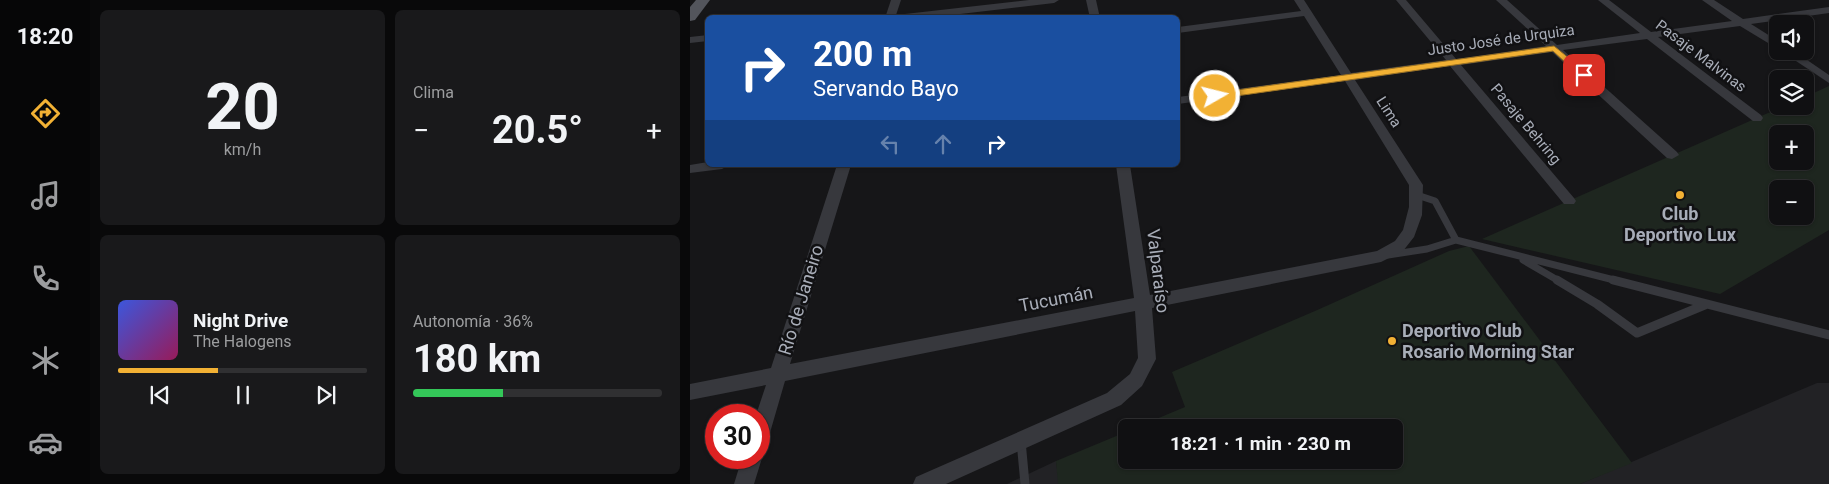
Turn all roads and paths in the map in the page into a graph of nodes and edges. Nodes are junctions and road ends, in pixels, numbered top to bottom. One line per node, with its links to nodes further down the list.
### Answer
1 (703, 0): 16 (main road)
2 (896, 0): 13 (street)
3 (1054, 0): 14 (street)
4 (1091, 0): 15 (street)
5 (1299, 0): 12 (street, Lima)
6 (1401, 0): 25 (street, Pasaje Behring)
7 (1501, 0): 23 (street)
8 (1602, 0): 19 (street, Pasaje Malvinas)
9 (1707, 0): 17 (street)
10 (1811, 4): 11 (street)
11 (1828, 11): 17 (street, Justo José de Urquiza)
12 (1308, 14): 18 (street); 26 (street, Lima)
13 (891, 15)
14 (922, 15)
15 (1094, 15)
16 (690, 17)
17 (1742, 22): 19 (street, Justo José de Urquiza); 22 (street)
18 (1180, 30)
19 (1650, 35): 23 (street, Justo José de Urquiza); 29 (street, Pasaje Malvinas)
20 (705, 38): 21 (street)
21 (690, 40)
22 (1769, 40)
23 (1554, 48): 25 (street, Justo José de Urquiza); 30 (street)
24 (1799, 60): 27 (street)
25 (1453, 63): 26 (street, Justo José de Urquiza); 36 (street, Pasaje Behring)
26 (1348, 78): 28 (street, Justo José de Urquiza); 35 (street, Lima)
27 (1829, 80)
28 (1180, 101)
29 (1758, 118)
30 (1672, 155)
31 (709, 167): 34 (street)
32 (843, 167): 43 (street, Río de Janeiro)
33 (1123, 167): 40 (street, Valparaíso)
34 (690, 170)
35 (1417, 195): 37 (lane); 39 (street, Tucumán)
36 (1569, 201)
37 (1456, 240): 38 (lane); 39 (lane)
38 (1514, 255): 41 (lane); 41 (lane)
39 (1381, 256): 40 (street, Tucumán)
40 (1143, 303): 43 (street, Tucumán); 46 (street, Valparaíso)
41 (1708, 304): 42 (lane)
42 (1829, 335)
43 (778, 374): 44 (street, Tucumán); 45 (street, Río de Janeiro)
44 (690, 392)
45 (769, 404)
46 (1021, 440): 49 (street); 50 (lane)
47 (749, 469): 48 (street)
48 (744, 484)
49 (923, 484)
50 (1025, 484)

